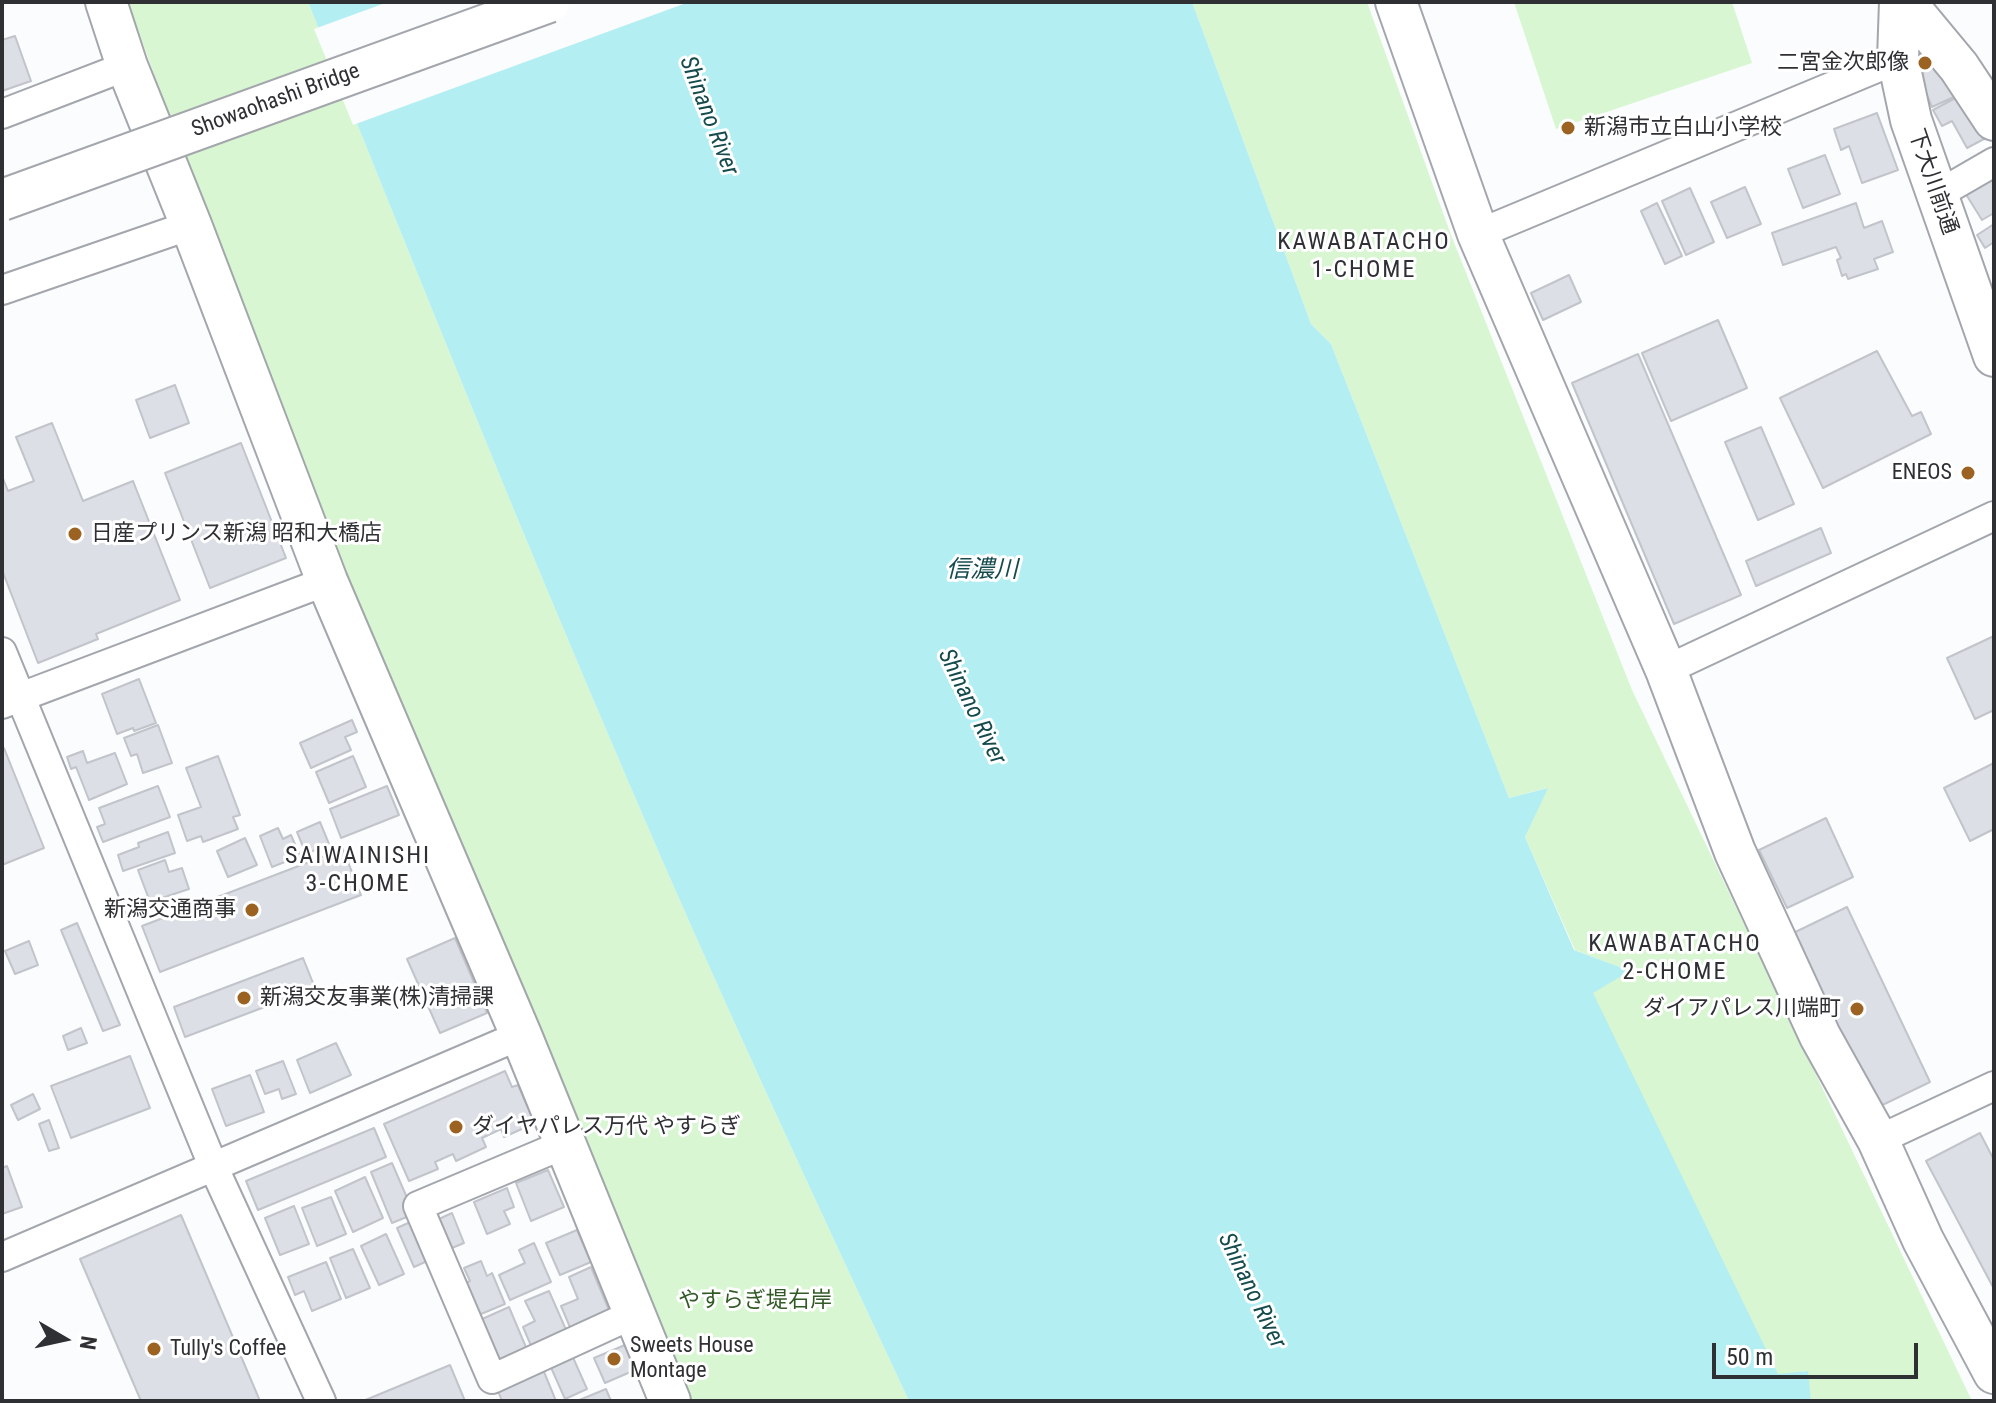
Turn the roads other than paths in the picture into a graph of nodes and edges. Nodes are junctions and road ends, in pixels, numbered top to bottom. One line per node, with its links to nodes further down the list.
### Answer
1 (106, 2): 6 (street)
2 (549, 2): 11 (street, Showaohashi Bridge, bridge)
3 (1396, 2): 13 (street)
4 (1902, 2): 5 (street, 下大川前通); 8 (street)
5 (1898, 59): 10 (street, 下大川前通); 13 (street)
6 (127, 66): 7 (street); 12 (street)
7 (2, 114)
8 (1994, 120)
9 (1994, 162): 10 (street)
10 (1937, 195): 15 (street, 下大川前通)
11 (2, 200)
12 (191, 225): 14 (street); 17 (street)
13 (1478, 234): 19 (street)
14 (2, 290)
15 (1994, 356)
16 (1994, 516): 19 (street)
17 (327, 581): 20 (street); 21 (street)
18 (2, 652): 20 (street)
19 (1666, 670): 23 (street)
20 (11, 701): 25 (street)
21 (521, 1035): 24 (street); 25 (street)
22 (1994, 1086): 23 (street)
23 (1878, 1140): 28 (street)
24 (565, 1144): 27 (street); 27 (street)
25 (214, 1168): 26 (street); 29 (street)
26 (2, 1257)
27 (636, 1313): 30 (street)
28 (1994, 1373)
29 (321, 1401)
30 (670, 1401)

